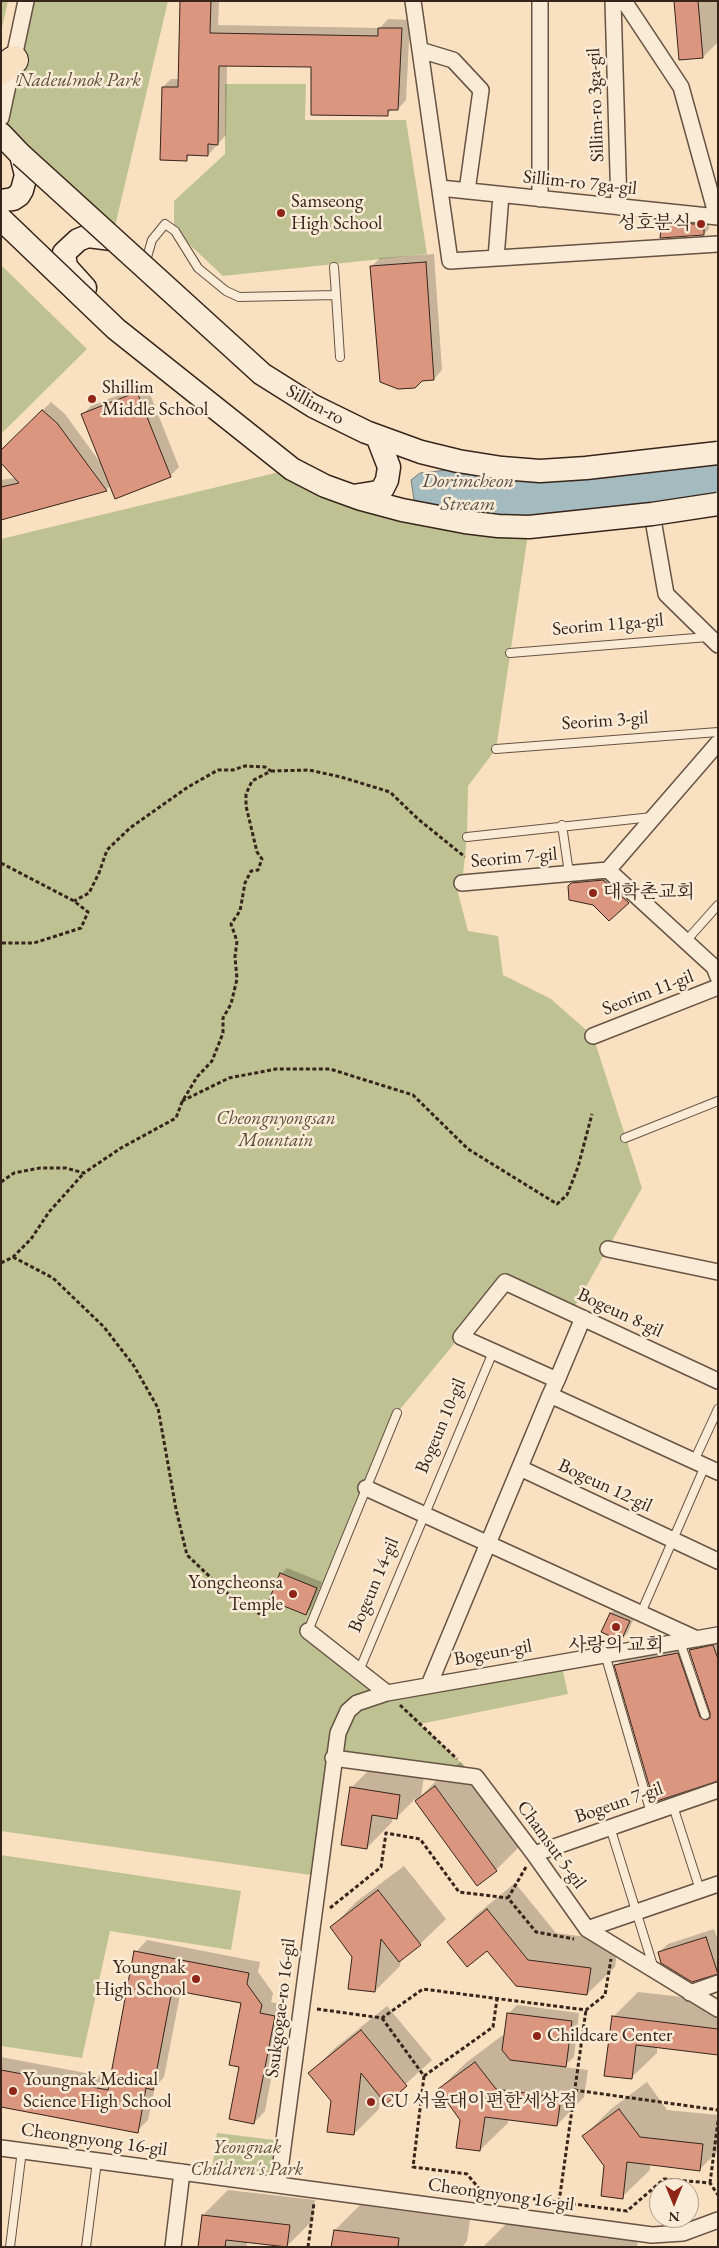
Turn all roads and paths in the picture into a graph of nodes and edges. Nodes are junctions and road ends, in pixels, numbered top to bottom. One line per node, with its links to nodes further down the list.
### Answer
1 (26, 1): 7 (street)
2 (413, 1): 6 (street)
3 (540, 1): 14 (street)
4 (613, 1): 16 (street, Sillim-ro 3ga-gil)
5 (624, 1): 17 (street, Sillim-ro 7ga-gil)
6 (420, 50): 11 (street); 12 (street)
7 (5, 65): 8 (street)
8 (1, 118)
9 (1, 134): 10 (main road, Sillim-ro)
10 (21, 155): 15 (main road); 19 (main road, Sillim-ro, bridge)
11 (440, 188): 12 (street); 21 (street)
12 (467, 191): 13 (street)
13 (502, 195): 14 (street, Sillim-ro 7ga-gil); 21 (street, Sillim-ro 7ga-gil)
14 (540, 199): 16 (street, Sillim-ro 7ga-gil)
15 (1, 202)
16 (620, 207): 17 (street, Sillim-ro 7ga-gil)
17 (718, 217)
18 (1, 219): 25 (main road, bridge)
19 (112, 239): 23 (main road, Sillim-ro, bridge); 25 (main road, bridge)
20 (718, 244): 21 (street)
21 (496, 258)
22 (334, 267): 24 (lane)
23 (144, 269): 24 (lane); 27 (main road, Sillim-ro, bridge)
24 (336, 295): 26 (lane)
25 (95, 310): 29 (main road, bridge)
26 (340, 357)
27 (377, 436): 28 (main road, Sillim-ro, bridge); 29 (main road, bridge)
28 (718, 453)
29 (352, 496): 31 (main road, bridge)
30 (718, 504): 31 (main road, bridge)
31 (652, 514): 32 (street, Seorim 11ga-gil)
32 (715, 640): 33 (lane, Seorim 11ga-gil)
33 (510, 653)
34 (718, 732): 36 (lane, Seorim 3-gil)
35 (718, 743): 38 (street)
36 (496, 749)
37 (272, 770): 41 (path); 46 (path); 54 (path)
38 (654, 817): 39 (lane); 43 (street)
39 (562, 825): 40 (lane); 44 (lane, Seorim 7-gil)
40 (468, 837)
41 (465, 857)
42 (1, 863): 46 (path)
43 (608, 870): 44 (street, Seorim 7-gil); 48 (street)
44 (569, 873): 45 (street, Seorim 7-gil)
45 (462, 882)
46 (74, 901): 49 (path)
47 (718, 905): 48 (lane)
48 (686, 941): 50 (street)
49 (1, 943)
50 (718, 976)
51 (718, 988): 52 (street, Seorim 11-gil)
52 (592, 1036)
53 (718, 1101): 56 (lane)
54 (182, 1102): 55 (path); 57 (path)
55 (592, 1114)
56 (625, 1138)
57 (84, 1173): 58 (path); 60 (path)
58 (1, 1182)
59 (608, 1248): 62 (street)
60 (13, 1257): 61 (path); 78 (path)
61 (1, 1263)
62 (718, 1272)
63 (583, 1318): 64 (street, Bogeun 8-gil); 65 (street); 66 (street, Bogeun 8-gil)
64 (493, 1352): 65 (street); 73 (lane, Bogeun 10-gil)
65 (556, 1380): 67 (street)
66 (718, 1381)
67 (550, 1395): 70 (street); 71 (street)
68 (718, 1410): 70 (lane)
69 (397, 1413): 72 (lane)
70 (705, 1466): 74 (lane)
71 (520, 1468): 74 (street, Bogeun 12-gil); 75 (street)
72 (366, 1488): 73 (street); 79 (lane)
73 (425, 1515): 75 (street); 84 (lane, Bogeun 14-gil)
74 (673, 1540): 76 (street, Bogeun 12-gil); 77 (lane)
75 (488, 1544): 77 (street); 85 (street)
76 (718, 1562)
77 (641, 1613): 81 (street)
78 (266, 1618)
79 (308, 1630): 84 (street)
80 (718, 1635): 81 (street, Bogeun-gil)
81 (697, 1639): 82 (street, Bogeun-gil)
82 (680, 1642): 83 (street, Bogeun-gil); 87 (lane)
83 (605, 1654): 85 (street, Bogeun-gil); 92 (lane)
84 (359, 1671): 86 (street)
85 (429, 1685): 86 (street, Bogeun-gil)
86 (388, 1694): 88 (street, Ssukgogae-ro 16-gil); 89 (path)
87 (704, 1715)
88 (333, 1758): 89 (street); 99 (street, Ssukgogae-ro 16-gil)
89 (476, 1777): 94 (street, Chamsut 5-gil)
90 (718, 1790): 91 (street, Bogeun 7-gil)
91 (672, 1806): 92 (street, Bogeun 7-gil); 96 (lane)
92 (651, 1813): 93 (street, Bogeun 7-gil)
93 (610, 1827): 94 (street, Bogeun 7-gil); 98 (lane)
94 (534, 1854): 97 (path); 100 (street, Chamsut 5-gil)
95 (718, 1884): 96 (street)
96 (700, 1890): 98 (street)
97 (508, 1898): 99 (path); 100 (path)
98 (636, 1912): 100 (street); 102 (lane)
99 (312, 1922): 106 (street, Ssukgogae-ro 16-gil)
100 (581, 1934): 101 (street, Chamsut 5-gil)
101 (613, 1946): 102 (street, Chamsut 5-gil); 108 (path)
102 (655, 1971): 104 (street, Chamsut 5-gil)
103 (718, 1983): 104 (street)
104 (690, 1993): 107 (street, Chamsut 5-gil)
105 (497, 1999): 108 (path); 109 (path); 110 (path)
106 (301, 2006): 109 (path); 119 (street, Ssukgogae-ro 16-gil)
107 (718, 2009)
108 (586, 2010): 111 (path)
109 (382, 2018): 110 (path)
110 (424, 2076): 122 (path)
111 (574, 2090): 112 (path); 122 (path)
112 (718, 2110)
113 (718, 2121): 118 (path)
114 (1, 2148): 115 (street, Cheongnyong 16-gil)
115 (22, 2150): 116 (street, Cheongnyong 16-gil); 124 (lane)
116 (97, 2161): 117 (street, Cheongnyong 16-gil); 125 (lane)
117 (182, 2172): 119 (street); 126 (street)
118 (710, 2183): 121 (path); 122 (path)
119 (278, 2185): 120 (street, Cheongnyong 16-gil)
120 (316, 2190): 123 (street, Cheongnyong 16-gil); 127 (path)
121 (718, 2195)
122 (559, 2202)
123 (718, 2220)
124 (10, 2247)
125 (86, 2247)
126 (173, 2247)
127 (308, 2247)

